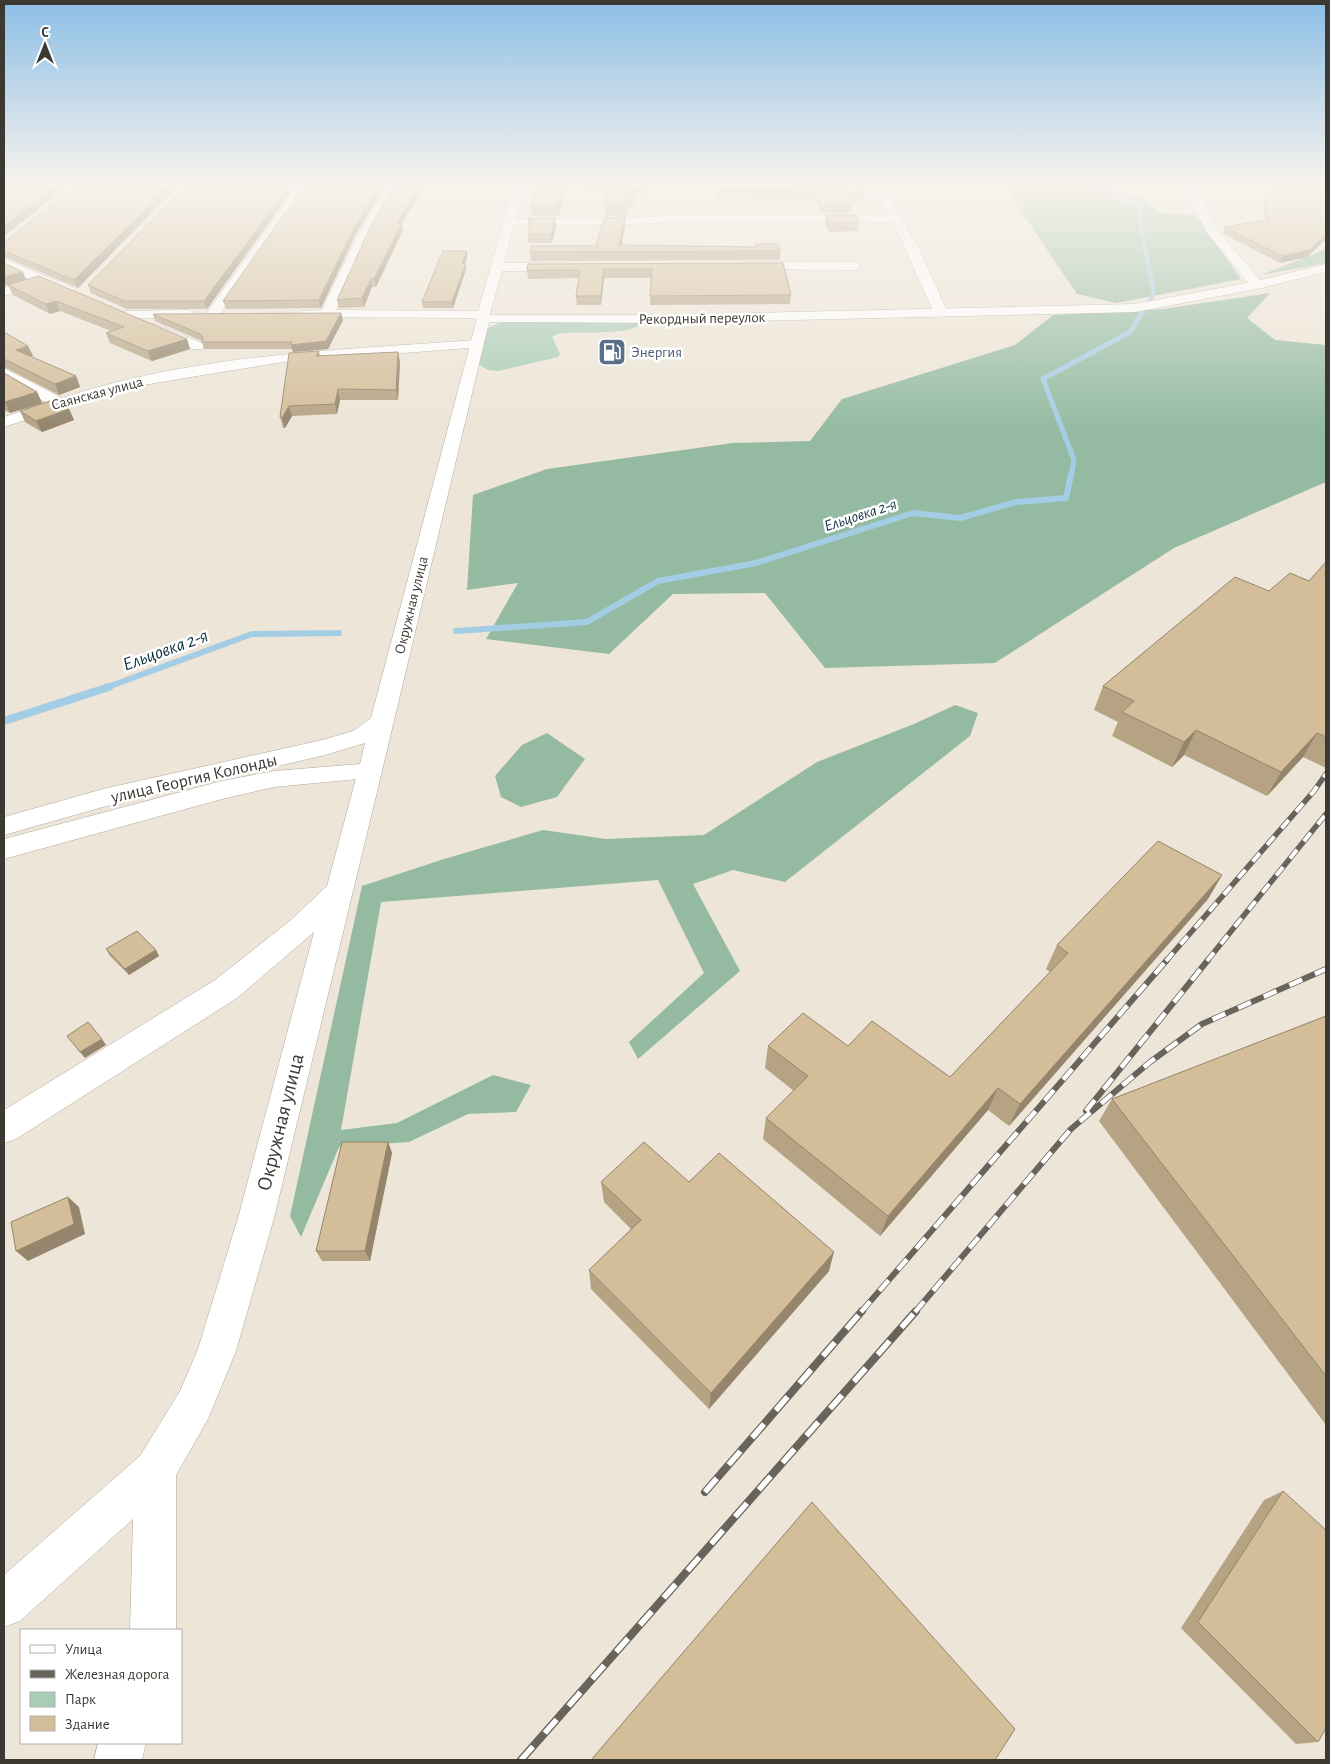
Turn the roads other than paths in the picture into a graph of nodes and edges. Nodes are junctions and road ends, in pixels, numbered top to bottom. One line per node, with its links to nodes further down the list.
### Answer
1 (9, 265): 11 (street)
2 (248, 265): 16 (street)
3 (350, 265): 19 (street)
4 (919, 265): 15 (street)
5 (1241, 265): 12 (street)
6 (580, 266): 9 (street)
7 (736, 266): 8 (street)
8 (855, 266)
9 (496, 267): 20 (street, Окружная улица)
10 (1326, 268): 12 (street, Рекордный переулок)
11 (44, 280): 13 (street); 14 (street)
12 (1257, 285): 15 (street, Рекордный переулок)
13 (4, 292)
14 (80, 296)
15 (941, 313): 20 (street, Рекордный переулок)
16 (213, 314): 17 (street); 22 (street)
17 (232, 314)
18 (289, 314): 19 (street, Рекордный переулок)
19 (327, 314): 20 (street, Рекордный переулок)
20 (483, 318): 21 (street, Окружная улица)
21 (477, 344): 24 (street, Саянская улица); 26 (street, Окружная улица)
22 (197, 346)
23 (4, 373): 24 (street)
24 (58, 402): 25 (street, Саянская улица)
25 (4, 422)
26 (381, 723): 27 (street, Окружная улица); 28 (street, улица Георгия Колонды)
27 (370, 771): 29 (street, улица Георгия Колонды); 30 (street, Окружная улица)
28 (4, 826)
29 (4, 849)
30 (338, 892): 31 (street); 32 (street, Окружная улица)
31 (4, 1128)
32 (155, 1471): 33 (street); 34 (street)
33 (4, 1605)
34 (153, 1629)
35 (122, 1744): 36 (street)
36 (118, 1760)

